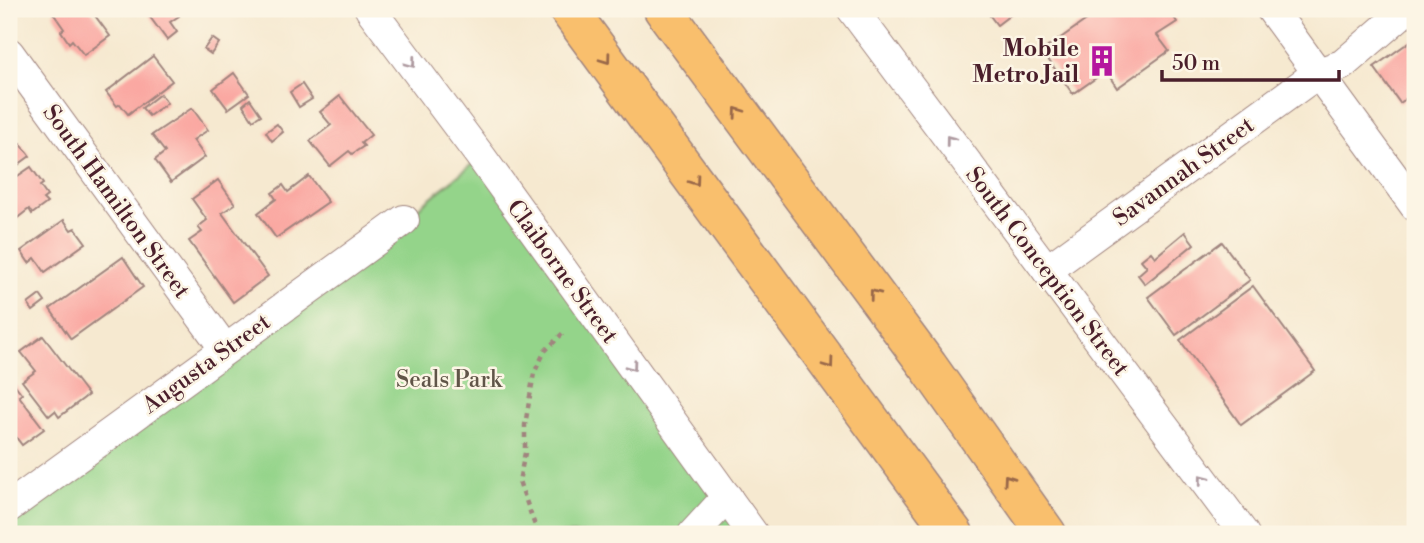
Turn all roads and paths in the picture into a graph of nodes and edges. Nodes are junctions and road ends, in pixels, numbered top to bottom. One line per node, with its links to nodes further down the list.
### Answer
1 (370, 9): 14 (street, Claiborne Street, one-way to 14)
2 (663, 9): 20 (highway, one-way to 2)
3 (852, 9): 11 (street, South Conception Street, one-way to 3)
4 (1272, 9): 8 (street)
5 (1407, 9): 8 (street, Savannah Street)
6 (568, 10): 19 (highway, one-way to 19)
7 (9, 53): 13 (street, South Hamilton Street)
8 (1318, 73): 9 (street); 11 (street, Savannah Street)
9 (1415, 206)
10 (404, 220): 13 (street, Augusta Street)
11 (1047, 270): 21 (street, South Conception Street, one-way to 11)
12 (563, 333): 16 (path)
13 (225, 349): 15 (street, Augusta Street)
14 (727, 497): 17 (street); 18 (street, Claiborne Street)
15 (9, 507)
16 (538, 534)
17 (693, 534)
18 (753, 534)
19 (954, 534)
20 (1047, 534)
21 (1244, 534)

